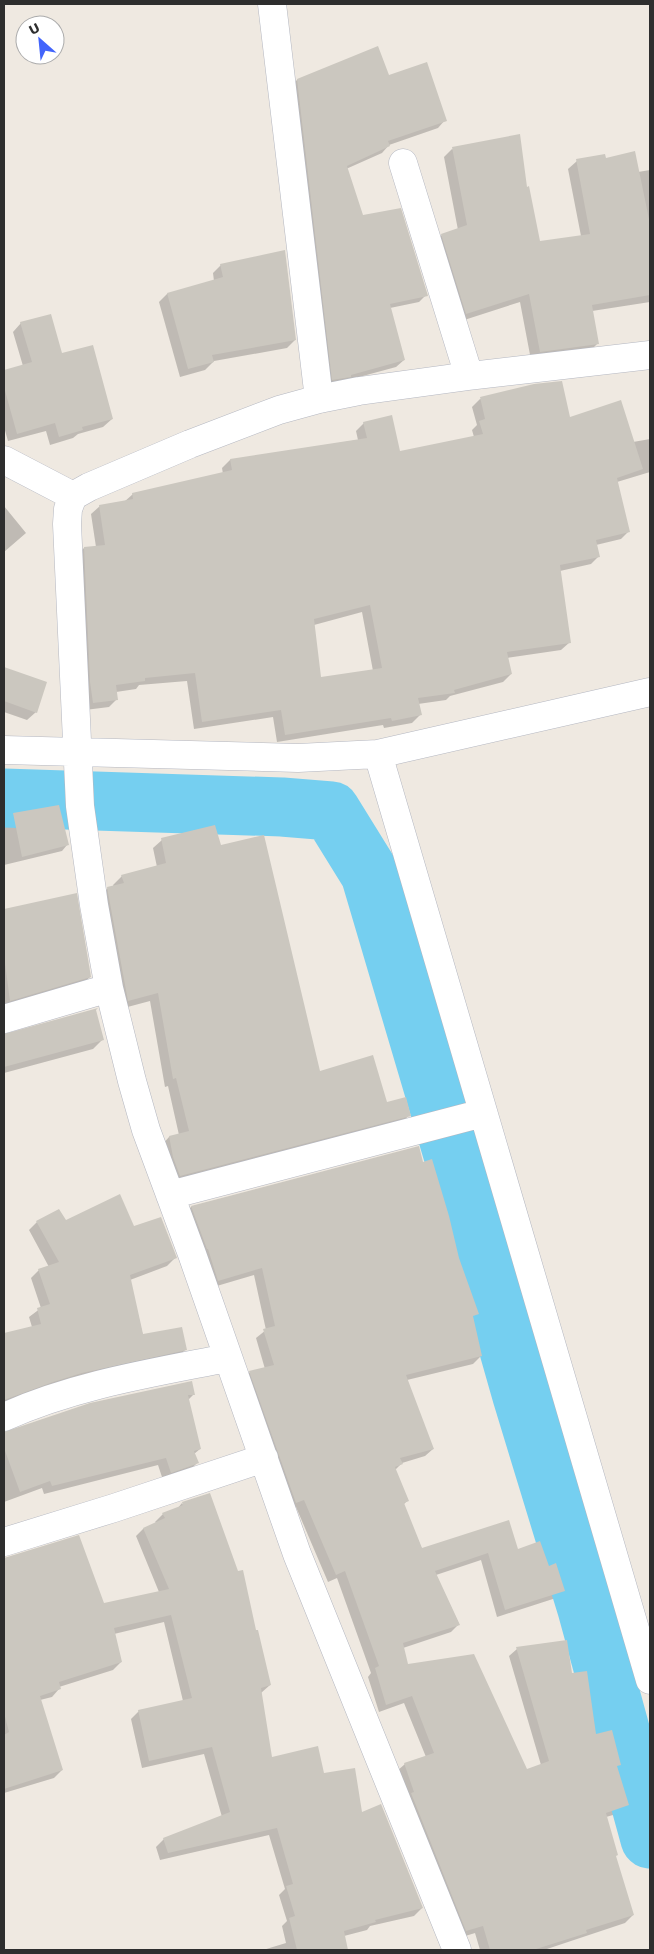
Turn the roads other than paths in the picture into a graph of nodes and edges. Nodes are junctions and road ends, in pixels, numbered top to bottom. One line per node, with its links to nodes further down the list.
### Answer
1 (272, 4): 5 (street)
2 (403, 163): 4 (street)
3 (650, 355): 4 (street)
4 (469, 376): 5 (street)
5 (319, 399): 7 (street)
6 (4, 460): 7 (street)
7 (73, 496): 11 (street)
8 (650, 692): 10 (street)
9 (4, 750): 11 (street)
10 (378, 754): 11 (street); 14 (street)
11 (79, 763): 12 (street)
12 (109, 988): 13 (street); 15 (street)
13 (4, 1019)
14 (478, 1114): 15 (street); 20 (street)
15 (170, 1195): 16 (street)
16 (227, 1358): 17 (street); 18 (street)
17 (4, 1417)
18 (264, 1458): 19 (street); 21 (street)
19 (4, 1542)
20 (650, 1680)
21 (457, 1950)

